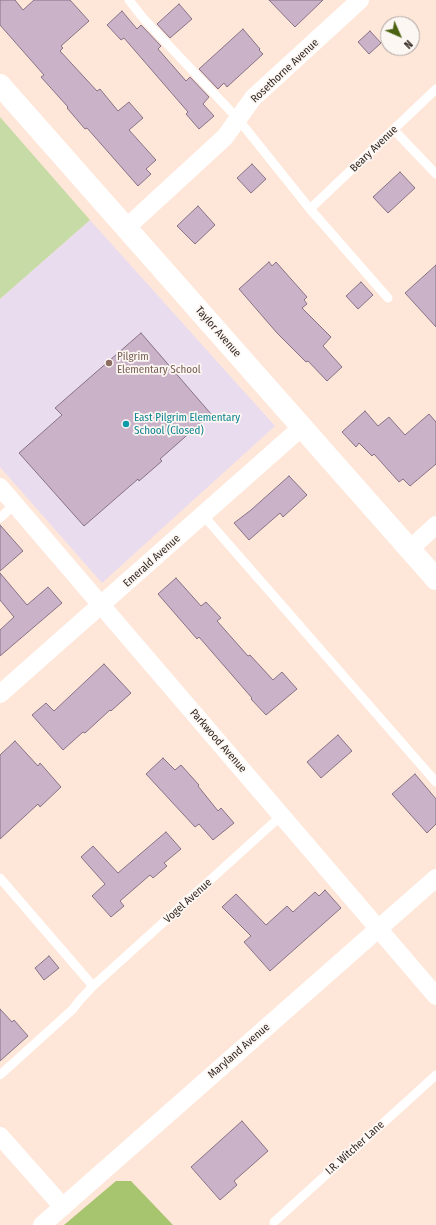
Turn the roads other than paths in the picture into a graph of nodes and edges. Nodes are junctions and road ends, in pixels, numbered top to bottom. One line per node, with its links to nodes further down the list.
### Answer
1 (129, 0): 5 (lane)
2 (360, 0): 5 (street, Rosethorne Avenue)
3 (0, 85): 9 (main road, Taylor Avenue)
4 (436, 89): 6 (lane, Beary Avenue)
5 (238, 119): 8 (lane); 9 (street, Rosethorne Avenue)
6 (394, 130): 7 (lane); 8 (lane, Beary Avenue)
7 (436, 174)
8 (310, 209): 10 (lane)
9 (126, 228): 11 (main road, Taylor Avenue)
10 (388, 298)
11 (302, 428): 14 (street, Emerald Avenue); 17 (main road, Taylor Avenue)
12 (0, 487): 13 (street, Parkwood Avenue)
13 (15, 504): 15 (lane); 19 (street, Parkwood Avenue)
14 (203, 515): 19 (street, Emerald Avenue); 21 (lane)
15 (0, 518)
16 (436, 525): 17 (street)
17 (410, 549): 18 (main road, Taylor Avenue)
18 (436, 579)
19 (102, 606): 20 (street, Emerald Avenue); 22 (street, Parkwood Avenue)
20 (0, 694)
21 (436, 782)
22 (282, 815): 25 (street, Parkwood Avenue); 26 (lane, Vogel Avenue)
23 (0, 878): 26 (lane)
24 (436, 878): 25 (street, Maryland Avenue)
25 (378, 928): 27 (street, Parkwood Avenue); 31 (street, Maryland Avenue)
26 (93, 986): 28 (lane, Vogel Avenue)
27 (436, 996)
28 (0, 1075)
29 (436, 1075): 32 (lane, I.R. Witcher Lane)
30 (0, 1136): 31 (street)
31 (63, 1207): 33 (street, Maryland Avenue)
32 (274, 1222)
33 (42, 1225)

